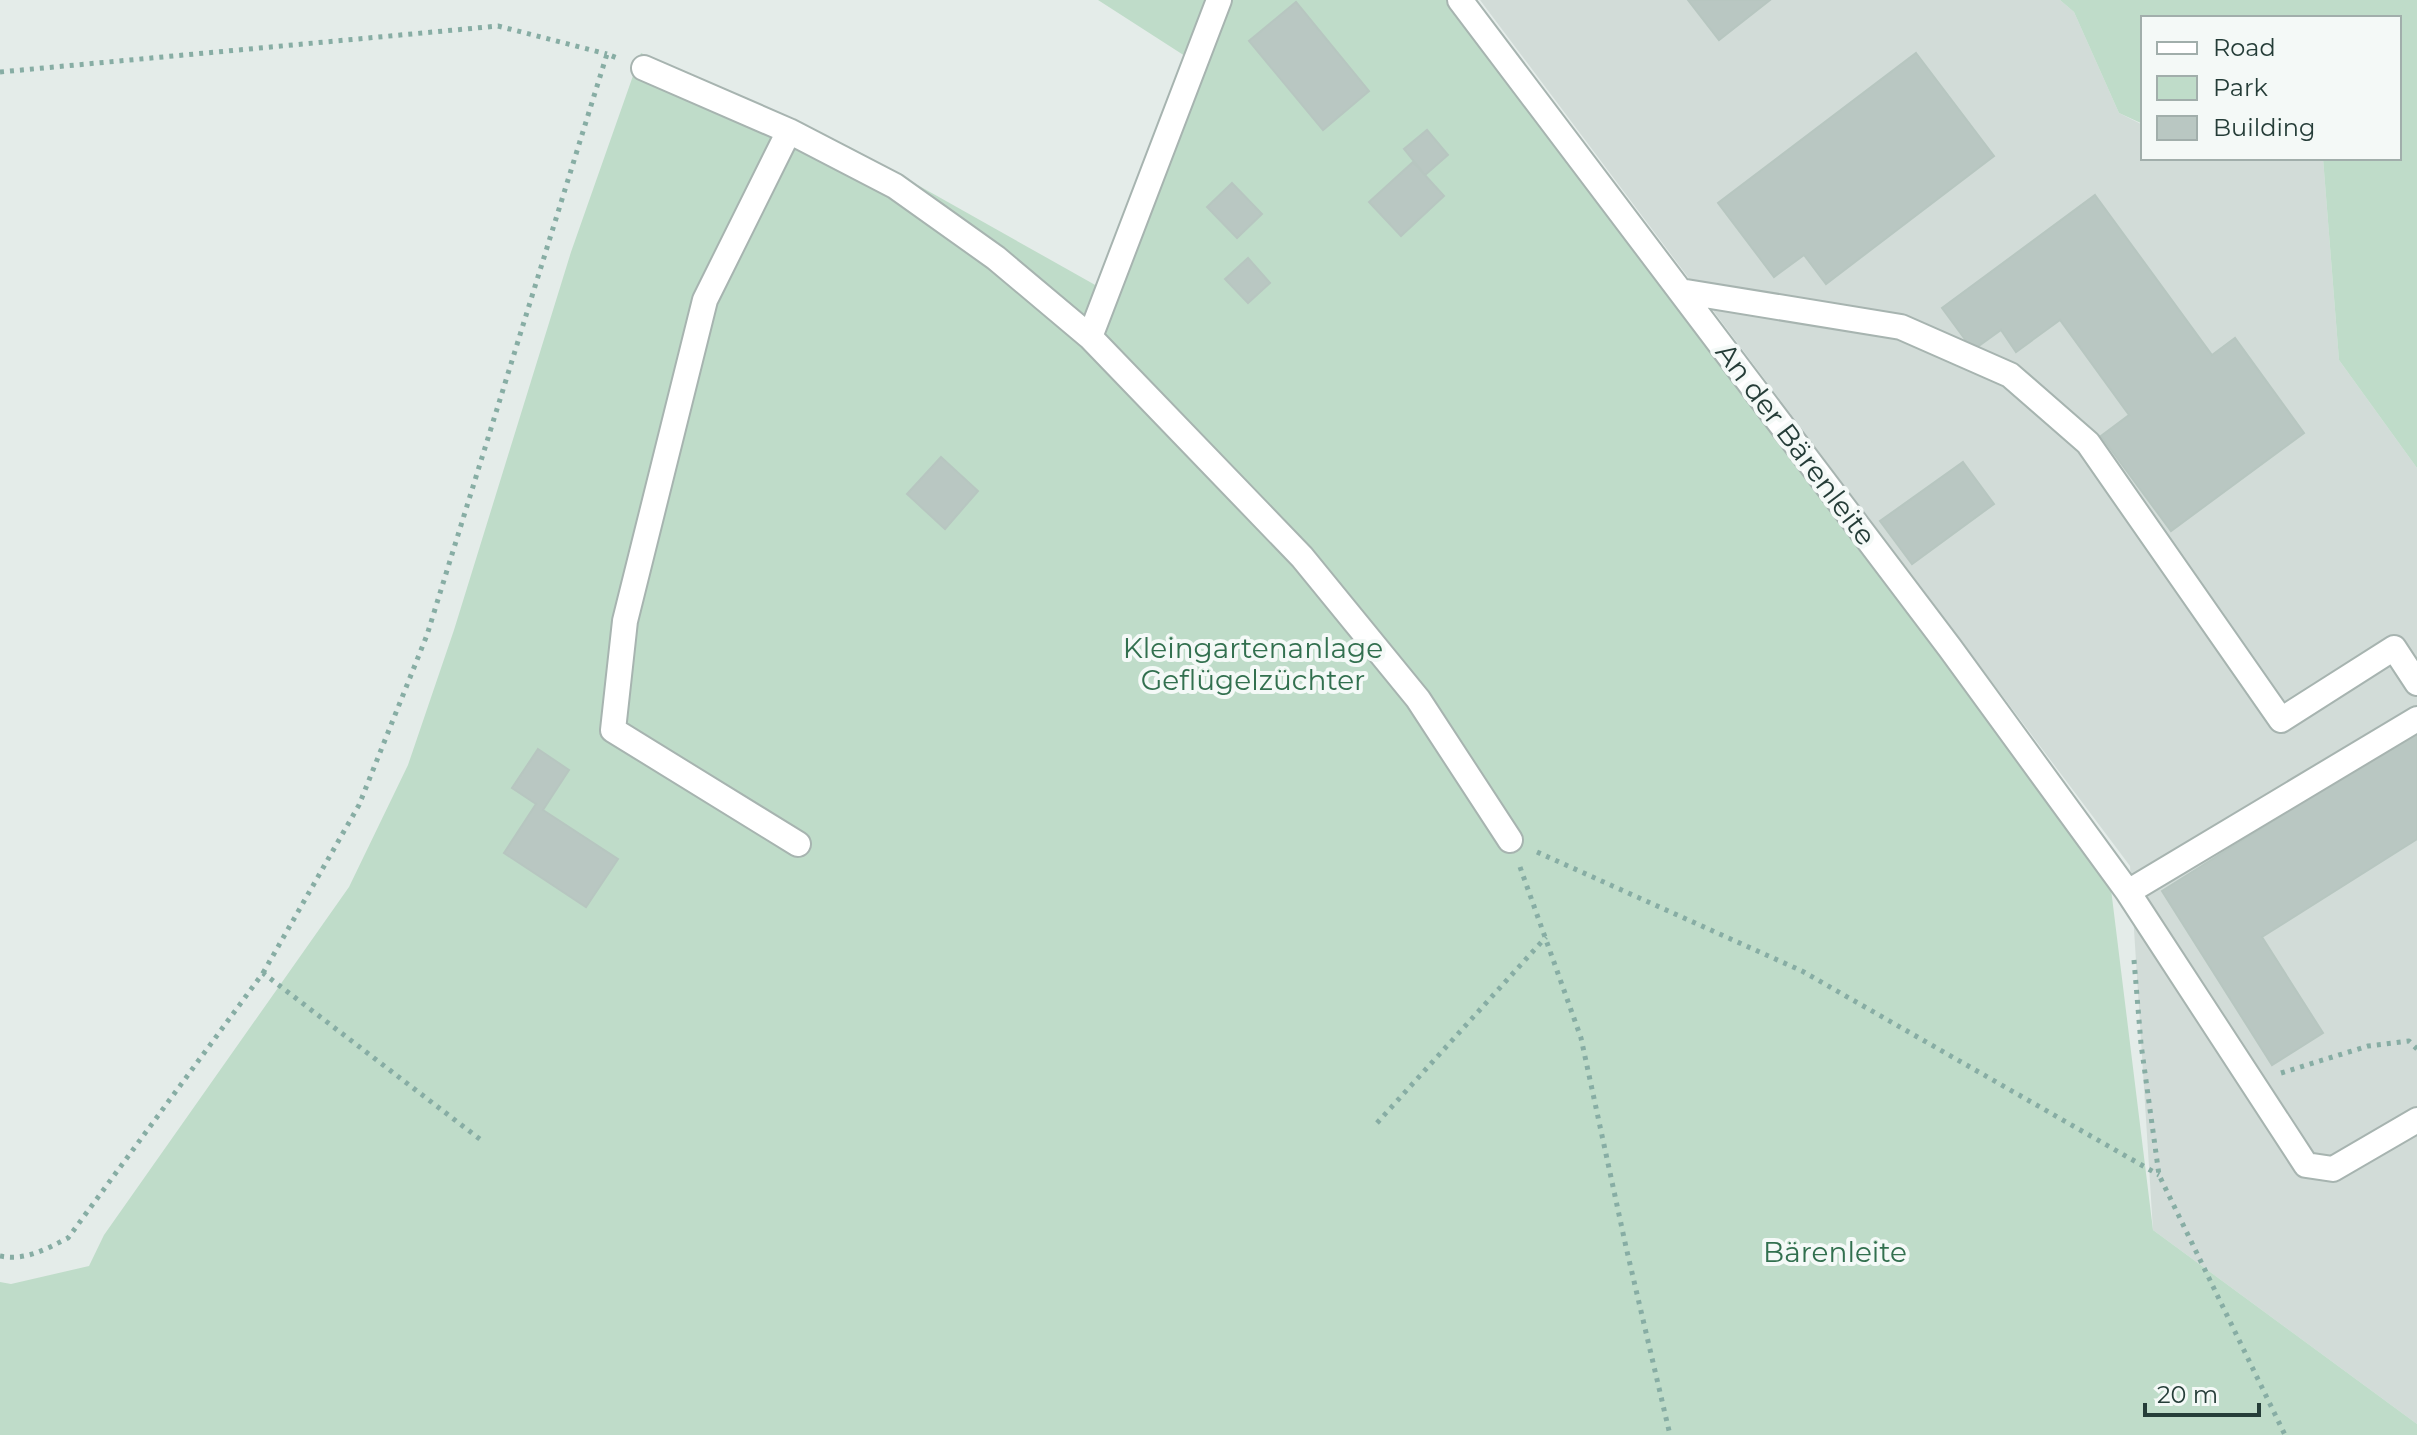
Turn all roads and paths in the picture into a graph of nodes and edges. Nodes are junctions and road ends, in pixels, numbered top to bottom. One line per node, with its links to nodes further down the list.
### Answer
1 (1219, 0): 8 (street)
2 (1460, 0): 7 (street, An der Bärenleite)
3 (607, 54): 4 (path); 5 (path); 16 (path)
4 (644, 68): 6 (street)
5 (0, 72)
6 (789, 131): 8 (street); 12 (street)
7 (1680, 291): 9 (street); 13 (street, An der Bärenleite)
8 (1090, 337): 11 (street)
9 (2417, 683)
10 (2417, 719): 13 (street)
11 (1510, 840): 14 (path); 22 (path)
12 (798, 844)
13 (2128, 892): 18 (street, An der Bärenleite)
14 (1546, 937): 20 (path); 24 (path)
15 (2134, 952): 22 (path)
16 (263, 973): 21 (path); 23 (path)
17 (2417, 1049): 18 (path)
18 (2253, 1082): 19 (street, An der Bärenleite)
19 (2417, 1120)
20 (1377, 1123)
21 (481, 1140)
22 (2159, 1175): 25 (path)
23 (0, 1256)
24 (1670, 1435)
25 (2285, 1435)

